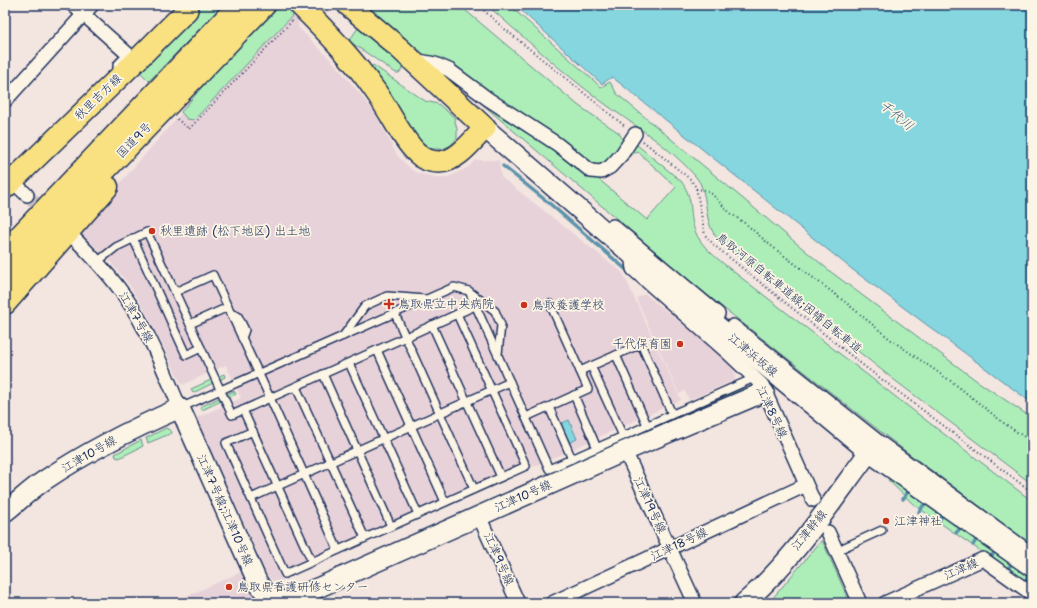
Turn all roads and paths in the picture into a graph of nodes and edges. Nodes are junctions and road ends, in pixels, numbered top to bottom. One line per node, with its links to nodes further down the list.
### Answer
1 (73, 5): 8 (street)
2 (239, 5): 9 (highway, 国道9号)
3 (264, 5): 11 (highway, 国道9号)
4 (348, 5): 10 (main road)
5 (478, 5): 15 (path, 鳥取河原自転車道線;因幡自転車道)
6 (189, 7): 16 (main road, 秋里吉方線)
7 (302, 7): 13 (path); 14 (main road)
8 (88, 10): 12 (street); 16 (street)
9 (208, 37): 19 (highway); 22 (highway, 国道9号)
10 (410, 59): 14 (main road); 15 (street)
11 (212, 60): 25 (highway, 国道9号); 29 (highway)
12 (5, 101)
13 (177, 119)
14 (491, 128): 23 (street, 江津浜坂線); 92 (street)
15 (635, 134): 17 (path, 鳥取河原自転車道線;因幡自転車道)
16 (7, 179): 18 (street)
17 (696, 189): 66 (path); 78 (path, 鳥取河原自転車道線;因幡自転車道)
18 (27, 195)
19 (5, 231)
20 (74, 238): 24 (street, 江津7号線)
21 (133, 238): 24 (lane); 27 (lane); 39 (lane)
22 (5, 252)
23 (631, 254): 49 (street, 江津8号線); 70 (street, 江津浜坂線)
24 (97, 262): 57 (street, 江津7号線)
25 (5, 277)
26 (469, 291): 28 (lane); 31 (lane); 42 (lane)
27 (175, 292): 32 (lane); 35 (lane)
28 (427, 299): 33 (lane); 38 (lane)
29 (5, 303)
30 (550, 304): 45 (lane)
31 (476, 306): 34 (lane); 42 (lane)
32 (229, 310): 35 (lane); 46 (lane)
33 (395, 314): 37 (lane); 38 (lane)
34 (457, 314): 36 (lane); 52 (lane)
35 (190, 324): 39 (lane)
36 (432, 325): 37 (lane); 55 (lane)
37 (406, 337): 40 (lane); 59 (lane)
38 (341, 338): 46 (lane)
39 (201, 348): 51 (lane)
40 (377, 350): 43 (lane); 63 (lane)
41 (616, 355): 44 (lane); 60 (lane); 62 (lane)
42 (498, 356): 48 (lane)
43 (349, 363): 47 (lane); 65 (lane)
44 (591, 366): 45 (lane); 67 (lane)
45 (580, 371): 53 (lane)
46 (259, 374): 51 (lane); 54 (lane)
47 (323, 374): 50 (lane); 69 (lane)
48 (510, 382): 52 (lane); 61 (lane)
49 (759, 385): 60 (lane); 67 (street, 江津10号線); 75 (street, 江津8号線)
50 (296, 386): 54 (lane); 72 (lane)
51 (220, 390): 57 (lane); 58 (lane)
52 (491, 390): 55 (lane); 74 (lane)
53 (574, 395): 56 (lane); 68 (lane)
54 (270, 398): 58 (lane); 73 (lane)
55 (466, 402): 59 (lane); 74 (lane)
56 (549, 406): 61 (lane); 71 (lane)
57 (180, 408): 82 (street, 江津10号線); 96 (street, 江津7号線;江津10号線)
58 (243, 410): 64 (lane)
59 (440, 413): 63 (lane); 77 (lane)
60 (672, 414): 62 (lane)
61 (526, 417): 71 (lane)
62 (647, 425): 67 (lane)
63 (411, 426): 65 (lane); 81 (lane)
64 (253, 431): 76 (lane); 79 (lane)
65 (384, 439): 69 (lane); 83 (lane)
66 (1032, 442)
67 (624, 444): 68 (lane); 84 (street, 江津10号線); 89 (street, 江津19号線)
68 (597, 448): 71 (lane)
69 (357, 451): 72 (lane); 85 (lane)
70 (869, 452): 94 (street, 江津浜坂線); 100 (street, 江津幹線)
71 (572, 459)
72 (330, 463): 73 (lane); 88 (lane)
73 (304, 474): 76 (lane); 90 (lane)
74 (501, 477): 77 (lane)
75 (806, 485): 80 (street, 江津8号線); 89 (street, 江津18号線)
76 (278, 486): 79 (lane); 93 (lane)
77 (474, 489): 81 (lane)
78 (1032, 492)
79 (251, 498): 93 (lane)
80 (813, 500)
81 (445, 502): 83 (lane)
82 (5, 512)
83 (418, 514): 85 (lane)
84 (479, 516): 96 (street, 江津10号線); 97 (street, 江津9号線)
85 (391, 526): 88 (lane)
86 (882, 530): 91 (lane)
87 (828, 532): 91 (street)
88 (365, 538): 90 (lane)
89 (669, 548): 98 (street, 江津18号線); 99 (street, 江津19号線)
90 (338, 550): 93 (lane)
91 (836, 551): 101 (street)
92 (1032, 554)
93 (312, 562)
94 (1032, 567)
95 (1032, 594): 102 (street, 江津線)
96 (282, 602)
97 (518, 603)
98 (552, 603)
99 (695, 603)
100 (744, 603)
101 (860, 603)
102 (885, 603)

